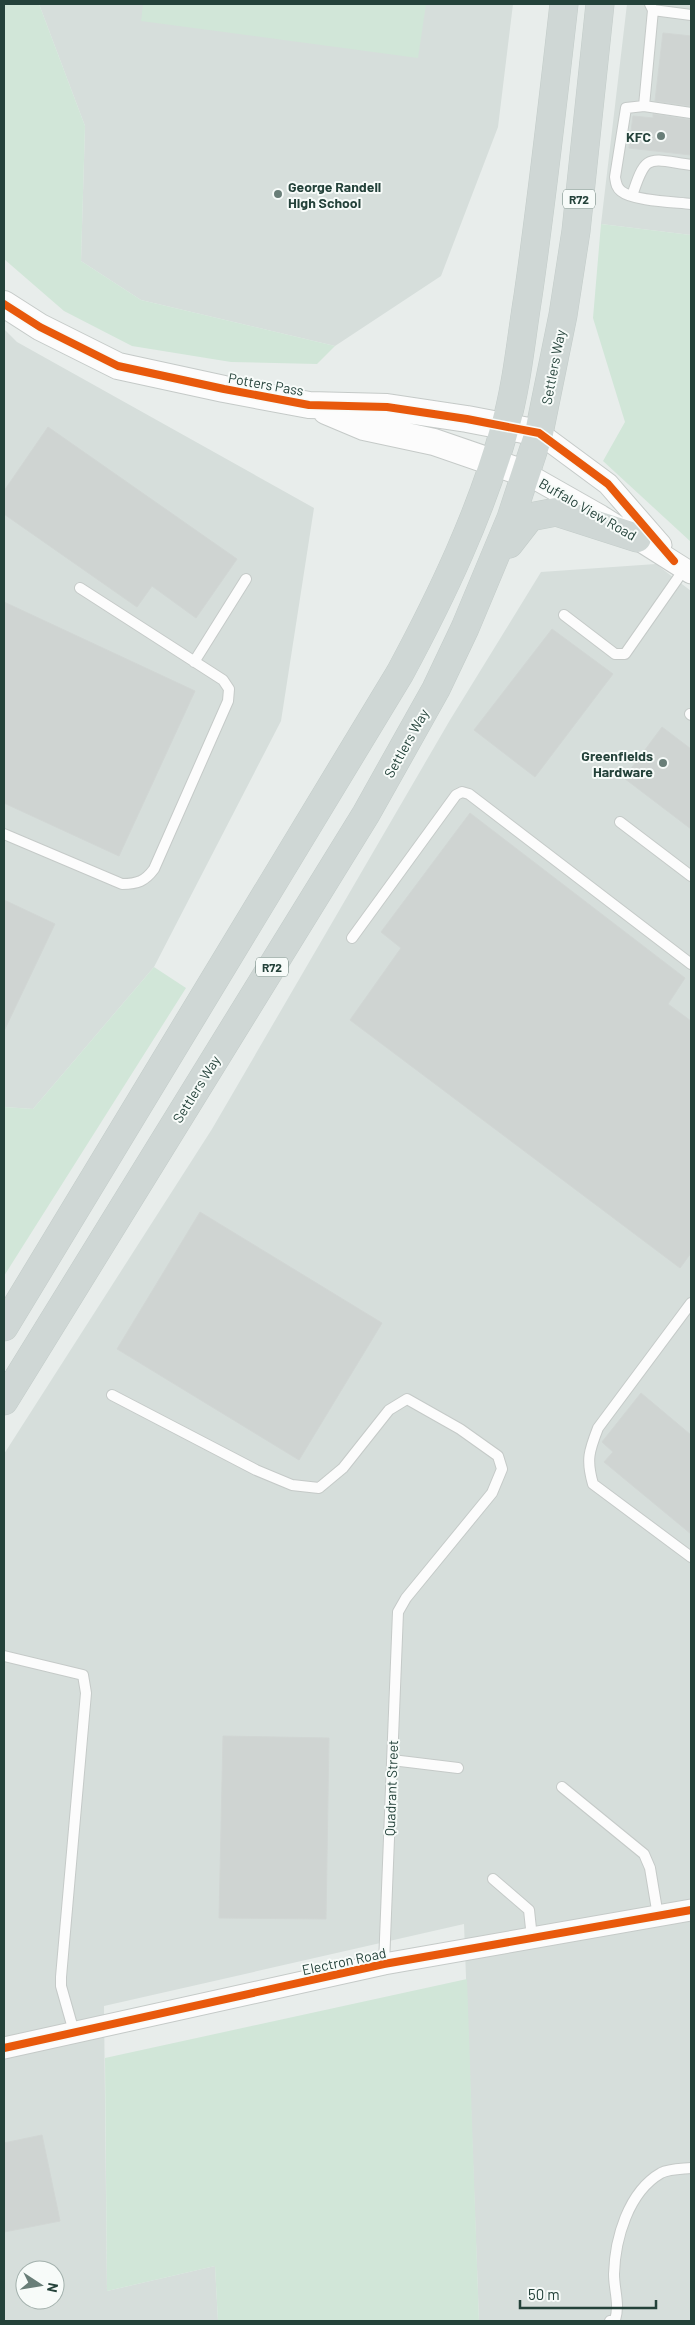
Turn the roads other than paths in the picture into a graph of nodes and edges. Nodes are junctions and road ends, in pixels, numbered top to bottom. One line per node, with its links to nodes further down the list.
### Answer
1 (564, 4): 13 (main road, R72)
2 (600, 4): 14 (main road, Settlers Way / R72)
3 (651, 7): 4 (lane); 6 (lane)
4 (678, 8): 5 (lane)
5 (691, 14)
6 (644, 106): 7 (lane); 9 (lane)
7 (691, 113)
8 (691, 165): 9 (lane)
9 (632, 196): 10 (lane)
10 (691, 204)
11 (4, 304): 12 (street, Potters Pass)
12 (309, 405): 13 (street, Potters Pass); 15 (street, Potters Pass)
13 (505, 426): 14 (street, Potters Pass); 15 (main road, R72)
14 (539, 433): 16 (main road, Settlers Way / R72); 18 (street, Buffalo View Road)
15 (493, 464): 16 (street, Potters Pass); 30 (main road, R72)
16 (527, 474): 17 (street, Buffalo View Road); 22 (main road, Settlers Way / R72)
17 (637, 538): 18 (street, Buffalo View Road); 22 (main road)
18 (683, 567): 21 (lane)
19 (246, 579): 23 (lane)
20 (80, 588): 23 (lane)
21 (564, 615)
22 (465, 628): 32 (main road, Settlers Way / R72)
23 (194, 662): 25 (lane)
24 (620, 822): 26 (lane)
25 (4, 834)
26 (691, 876)
27 (352, 938): 28 (lane)
28 (691, 964)
29 (691, 1303): 33 (lane)
30 (4, 1327)
31 (112, 1395): 35 (lane, Quadrant Street)
32 (4, 1401)
33 (691, 1557)
34 (4, 1656): 43 (lane)
35 (392, 1760): 36 (lane); 42 (lane, Quadrant Street)
36 (458, 1768)
37 (562, 1787): 40 (lane)
38 (493, 1880): 41 (lane)
39 (691, 1910): 40 (street, Electron Road)
40 (658, 1916): 41 (street, Electron Road)
41 (532, 1938): 42 (street, Electron Road)
42 (384, 1964): 43 (street, Electron Road)
43 (74, 2032): 44 (street, Electron Road)
44 (4, 2048)
45 (691, 2168): 46 (lane)
46 (610, 2321)

